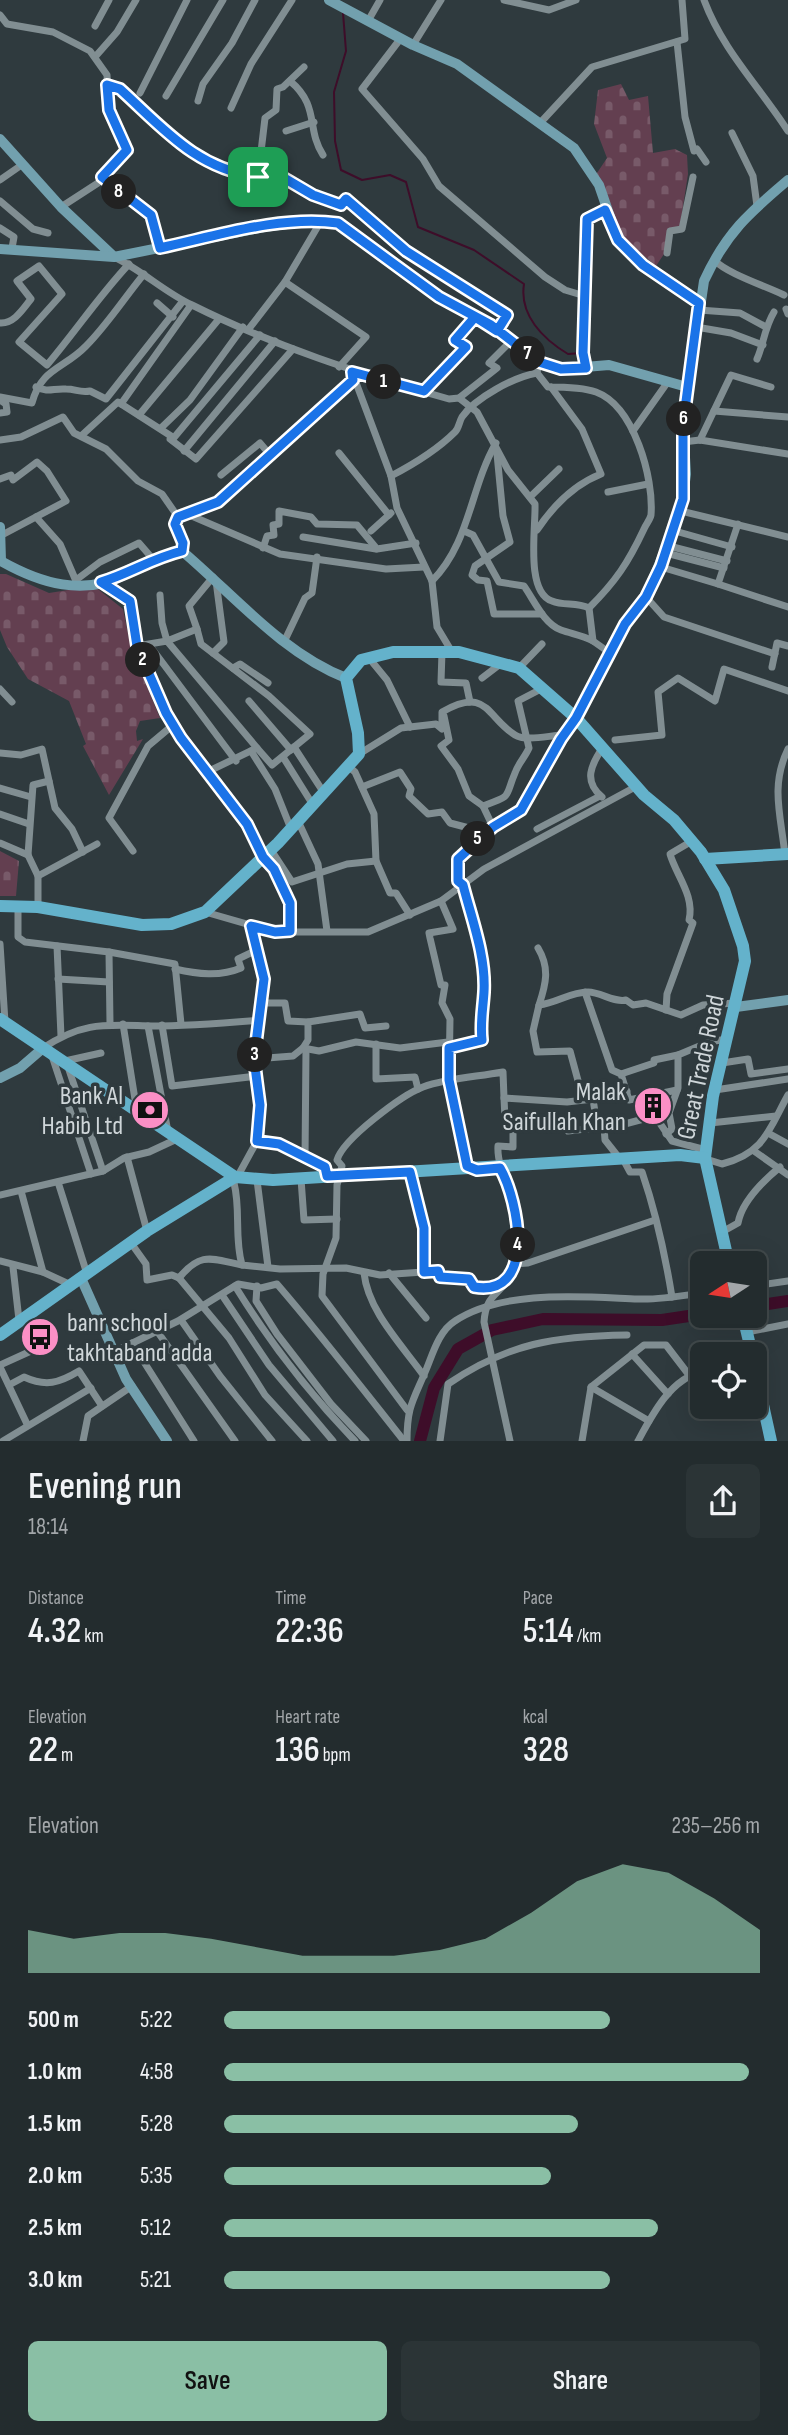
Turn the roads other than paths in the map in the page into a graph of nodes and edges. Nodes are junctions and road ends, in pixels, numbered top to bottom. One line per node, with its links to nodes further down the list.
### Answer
1 (109, 0): 17 (street)
2 (136, 0): 21 (street)
3 (187, 0): 25 (street)
4 (223, 0): 26 (street)
5 (255, 0): 27 (street)
6 (292, 0): 28 (street)
7 (329, 0): 14 (street)
8 (380, 0): 16 (street)
9 (441, 0): 20 (street)
10 (504, 0): 11 (street)
11 (576, 0)
12 (682, 0): 19 (street)
13 (704, 0): 32 (street)
14 (348, 4): 16 (street)
15 (0, 15): 21 (street)
16 (368, 21): 18 (street)
17 (94, 26)
18 (401, 38): 20 (street); 59 (street)
19 (677, 42): 30 (street); 36 (street)
20 (413, 45): 30 (street)
21 (94, 57): 24 (street)
22 (304, 67): 23 (street)
23 (290, 81): 29 (street); 39 (street)
24 (107, 85): 38 (street); 39 (street)
25 (140, 93)
26 (166, 96)
27 (198, 101)
28 (231, 108)
29 (314, 122): 31 (street); 35 (street)
30 (541, 122): 46 (street)
31 (286, 131)
32 (788, 131)
33 (732, 133): 44 (street)
34 (0, 139): 37 (street)
35 (323, 155)
36 (706, 162)
37 (23, 164): 41 (street); 45 (street)
38 (102, 177): 45 (street); 50 (street)
39 (258, 177): 71 (street)
40 (693, 177): 52 (street)
41 (1, 178)
42 (788, 180): 44 (street)
43 (0, 201): 49 (street)
44 (757, 206): 54 (street)
45 (61, 207): 53 (street)
46 (605, 210): 59 (street); 62 (street)
47 (321, 221): 50 (street); 57 (street); 65 (street)
48 (0, 228): 51 (street)
49 (48, 233)
50 (160, 248): 53 (street)
51 (3, 249): 53 (street)
52 (667, 253)
53 (114, 257): 55 (street)
54 (714, 260): 58 (street); 62 (street)
55 (129, 264): 56 (street); 67 (street)
56 (144, 274): 61 (street); 83 (street)
57 (285, 282): 70 (street); 78 (street)
58 (783, 295)
59 (585, 296): 80 (street)
60 (157, 303): 64 (street)
61 (187, 303): 64 (street); 66 (street); 90 (street)
62 (699, 306): 68 (street); 69 (street)
63 (774, 312): 69 (street)
64 (173, 317): 83 (street)
65 (475, 317): 71 (street); 87 (street)
66 (219, 319): 70 (street); 94 (street)
67 (0, 323)
68 (696, 327): 75 (street); 85 (street)
69 (766, 327): 75 (street)
70 (246, 328): 72 (street); 96 (street)
71 (497, 331): 74 (street)
72 (260, 335): 73 (street); 100 (street)
73 (275, 341): 76 (street); 104 (street)
74 (511, 341): 79 (street); 89 (street)
75 (763, 345): 77 (street)
76 (293, 349): 78 (street); 104 (street)
77 (757, 359)
78 (339, 367): 81 (street)
79 (538, 368): 80 (street); 84 (street); 91 (street)
80 (586, 368): 82 (street)
81 (352, 376): 87 (street); 107 (street); 110 (street)
82 (667, 383): 85 (street); 97 (street)
83 (36, 387): 88 (street)
84 (551, 387): 97 (street); 123 (street)
85 (687, 387): 102 (street)
86 (771, 387): 92 (street)
87 (424, 391): 89 (street)
88 (0, 398): 93 (street)
89 (459, 398): 91 (street)
90 (121, 404): 94 (street); 98 (street)
91 (471, 408): 103 (street); 110 (street)
92 (715, 411): 95 (street); 101 (street)
93 (0, 413)
94 (139, 415): 96 (street)
95 (788, 417)
96 (161, 428): 100 (street)
97 (633, 431): 112 (street)
98 (81, 436): 99 (street); 120 (street)
99 (0, 440)
100 (171, 440): 104 (street)
101 (700, 440): 102 (street); 106 (street)
102 (683, 442): 116 (street)
103 (496, 443): 114 (street); 125 (street); 137 (street)
104 (184, 451)
105 (339, 453): 118 (street)
106 (788, 454)
107 (271, 456): 109 (street); 117 (street)
108 (559, 469): 114 (street)
109 (221, 475)
110 (391, 477): 115 (street)
111 (0, 479): 119 (street)
112 (648, 484): 113 (street); 150 (street)
113 (608, 492)
114 (530, 497): 123 (street)
115 (397, 508): 118 (street); 129 (street)
116 (681, 510): 121 (street); 126 (street)
117 (187, 514): 120 (street); 131 (street)
118 (388, 515): 122 (street)
119 (36, 517): 124 (street); 143 (street)
120 (178, 517): 134 (street)
121 (738, 524): 128 (street); 130 (street)
122 (371, 530)
123 (536, 530): 150 (street)
124 (1, 531): 138 (street)
125 (464, 531): 137 (street); 145 (street)
126 (675, 531): 130 (street); 133 (street)
127 (303, 537): 132 (street)
128 (788, 537)
129 (416, 543): 132 (street); 140 (street)
130 (732, 547): 139 (street)
131 (263, 548): 132 (street); 135 (street)
132 (377, 549)
133 (668, 549): 139 (street); 141 (street)
134 (182, 551): 136 (street); 142 (street)
135 (317, 557): 140 (street); 155 (street)
136 (152, 558): 143 (street); 144 (street)
137 (485, 560): 151 (street); 151 (street)
138 (1, 561): 143 (street)
139 (726, 565): 146 (street)
140 (424, 567): 145 (street)
141 (661, 567): 146 (street); 148 (street)
142 (214, 579): 152 (street); 155 (street); 161 (street)
143 (77, 582): 144 (street)
144 (101, 582): 157 (street)
145 (432, 582): 160 (street)
146 (718, 584): 149 (street)
147 (160, 595): 154 (street)
148 (646, 597): 162 (street); 163 (street)
149 (788, 607)
150 (589, 608): 153 (street)
151 (542, 614): 153 (street)
152 (197, 629): 154 (street); 161 (street)
153 (593, 640): 162 (street)
154 (167, 641): 158 (street); 185 (street)
155 (284, 642): 169 (street)
156 (542, 644): 168 (street)
157 (137, 646): 158 (street); 180 (street)
158 (150, 646): 191 (street)
159 (788, 646): 163 (street)
160 (447, 652): 164 (main road, Great Trade Road); 165 (main road, Great Trade Road); 177 (street)
161 (213, 653): 167 (street)
162 (610, 653): 179 (street)
163 (775, 654): 166 (street)
164 (369, 658): 169 (main road); 181 (street)
165 (504, 662): 168 (main road, Great Trade Road); 170 (street)
166 (772, 667)
167 (233, 668): 171 (street); 186 (street)
168 (519, 668): 172 (main road, Great Trade Road)
169 (346, 678): 189 (main road)
170 (482, 678)
171 (268, 683)
172 (544, 688): 179 (main road, Great Trade Road); 183 (street)
173 (788, 691): 184 (street)
174 (2, 693): 176 (street)
175 (249, 701): 186 (street)
176 (12, 702)
177 (470, 702): 178 (street); 183 (street)
178 (442, 712): 181 (street); 203 (street)
179 (576, 718): 182 (street); 184 (main road, Great Trade Road)
180 (173, 725): 193 (street); 215 (street)
181 (411, 727): 189 (street)
182 (565, 735): 183 (street); 208 (street)
183 (528, 738): 203 (street)
184 (609, 743): 195 (main road, Great Trade Road); 199 (street)
185 (254, 749): 190 (street); 191 (street); 207 (street)
186 (292, 749): 190 (street); 198 (street)
187 (788, 749): 210 (street)
188 (0, 753): 194 (street)
189 (359, 754): 192 (main road)
190 (283, 757): 202 (street)
191 (236, 761): 193 (street)
192 (348, 766): 196 (street); 198 (main road)
193 (209, 771): 217 (street)
194 (49, 781): 200 (street); 216 (street)
195 (637, 786): 201 (street); 212 (main road, Great Trade Road)
196 (362, 787): 211 (street); 221 (street)
197 (0, 788): 200 (street)
198 (324, 793): 202 (main road)
199 (600, 796): 201 (street); 209 (street)
200 (31, 797): 206 (street)
201 (608, 803): 224 (street)
202 (313, 805): 207 (main road)
203 (483, 806): 208 (street)
204 (0, 814): 206 (street)
205 (788, 819): 210 (street)
206 (29, 824): 218 (street)
207 (294, 825): 217 (main road); 222 (street)
208 (493, 827): 211 (street)
209 (537, 829)
210 (783, 829): 219 (street)
211 (479, 838): 224 (street)
212 (692, 841): 220 (main road, Great Trade Road); 247 (street)
213 (0, 843): 218 (street)
214 (97, 844): 216 (street)
215 (133, 851)
216 (83, 852): 223 (street)
217 (267, 854): 222 (street); 229 (main road); 232 (street)
218 (28, 855): 223 (street)
219 (787, 855): 220 (main road)
220 (705, 859): 246 (main road, Great Trade Road)
221 (376, 862): 222 (street); 230 (street)
222 (319, 873): 233 (street)
223 (38, 876): 228 (street)
224 (463, 885): 225 (street); 260 (street)
225 (441, 901): 230 (street); 260 (street)
226 (0, 906): 227 (main road)
227 (18, 907): 228 (main road); 235 (street)
228 (38, 907): 229 (main road)
229 (205, 912): 231 (street)
230 (410, 915): 233 (street)
231 (251, 926): 232 (street); 237 (street)
232 (290, 931): 233 (street)
233 (327, 931)
234 (0, 944): 249 (street)
235 (57, 946): 238 (street); 240 (street)
236 (538, 948): 245 (street)
237 (257, 950): 239 (street); 244 (street)
238 (109, 952): 239 (street); 241 (street)
239 (175, 970): 253 (street)
240 (58, 979): 241 (street); 257 (street)
241 (109, 982): 251 (street)
242 (585, 992): 245 (street); 247 (street); 268 (street)
243 (788, 1000): 246 (street)
244 (262, 1003): 248 (street); 250 (street)
245 (539, 1005): 279 (street)
246 (736, 1005): 247 (street); 258 (main road, Great Trade Road)
247 (666, 1010)
248 (261, 1020): 253 (street); 265 (street)
249 (3, 1021): 264 (main road)
250 (308, 1022): 256 (street); 261 (street)
251 (110, 1023): 252 (street); 257 (street)
252 (123, 1024): 255 (street); 281 (street)
253 (181, 1024): 254 (street)
254 (162, 1025): 255 (street); 269 (street)
255 (148, 1026): 289 (street)
256 (386, 1026)
257 (61, 1036): 264 (street)
258 (728, 1039): 263 (street); 266 (main road, Great Trade Road)
259 (376, 1044): 260 (street); 261 (street); 273 (street)
260 (449, 1045): 272 (street)
261 (305, 1048): 265 (street); 295 (street)
262 (101, 1053): 264 (street)
263 (678, 1055): 268 (street); 274 (street)
264 (56, 1058): 270 (street); 281 (main road); 300 (street); 302 (street)
265 (254, 1059): 269 (street)
266 (722, 1063): 267 (street); 275 (main road, Great Trade Road)
267 (788, 1069)
268 (621, 1073): 276 (street)
269 (257, 1076): 290 (street)
270 (0, 1078)
271 (788, 1079): 275 (street)
272 (449, 1080): 273 (street); 277 (street); 299 (street)
273 (418, 1089): 304 (street)
274 (677, 1090): 276 (street); 288 (street)
275 (715, 1090): 284 (main road, Great Trade Road)
276 (626, 1091): 280 (street)
277 (504, 1098): 279 (street); 298 (street)
278 (787, 1098): 282 (street)
279 (583, 1099): 280 (street)
280 (593, 1099): 285 (street)
281 (137, 1112): 289 (main road)
282 (777, 1115): 283 (street); 284 (street); 287 (street)
283 (788, 1118)
284 (710, 1123): 293 (main road, Great Trade Road)
285 (604, 1127): 286 (street); 288 (street); 296 (street)
286 (568, 1130)
287 (768, 1133): 291 (street); 292 (street)
288 (666, 1134): 293 (street)
289 (172, 1136): 294 (street); 305 (main road)
290 (257, 1141): 295 (street); 305 (street)
291 (788, 1144)
292 (754, 1151): 293 (street); 297 (street)
293 (706, 1154): 296 (main road); 314 (main road, Great Trade Road)
294 (127, 1157): 300 (street); 313 (street)
295 (305, 1159): 304 (street)
296 (621, 1159): 298 (main road); 312 (street)
297 (780, 1167): 303 (street); 314 (street)
298 (500, 1168): 299 (main road); 318 (street)
299 (477, 1170): 301 (main road)
300 (103, 1171): 302 (street)
301 (410, 1172): 304 (main road); 324 (street)
302 (91, 1174): 308 (street)
303 (788, 1175)
304 (334, 1176): 306 (main road); 311 (street)
305 (235, 1177): 307 (main road); 313 (main road); 319 (street)
306 (301, 1179): 307 (main road); 311 (street)
307 (257, 1180): 321 (street)
308 (58, 1182): 309 (street); 328 (street)
309 (22, 1191): 310 (street); 323 (street)
310 (0, 1195)
311 (337, 1219): 322 (street)
312 (656, 1220): 318 (street); 336 (street)
313 (147, 1231): 315 (main road)
314 (721, 1232): 316 (main road, Great Trade Road)
315 (131, 1243): 327 (street); 328 (main road)
316 (726, 1251)
317 (0, 1261): 320 (street)
318 (513, 1264): 331 (street)
319 (242, 1265): 321 (street); 327 (street)
320 (13, 1267): 323 (street); 339 (street)
321 (268, 1267): 322 (street)
322 (327, 1268): 325 (street); 362 (street)
323 (43, 1272): 328 (street)
324 (424, 1272): 326 (street); 331 (street)
325 (364, 1273): 326 (street); 355 (street)
326 (389, 1273): 340 (street)
327 (179, 1278): 337 (street)
328 (80, 1279): 339 (main road); 350 (street)
329 (788, 1281): 330 (street)
330 (767, 1284)
331 (500, 1285): 338 (street)
332 (235, 1286): 333 (street); 334 (street); 374 (street)
333 (257, 1286): 375 (street); 376 (street)
334 (222, 1295): 337 (street); 373 (street)
335 (690, 1295): 336 (street)
336 (672, 1297): 338 (street)
337 (204, 1306): 341 (street); 372 (street)
338 (485, 1306): 352 (street); 355 (street)
339 (23, 1318): 346 (main road); 353 (street)
340 (426, 1318)
341 (181, 1320): 344 (street); 371 (street)
342 (788, 1324): 345 (street)
343 (746, 1328): 345 (main road)
344 (157, 1331): 349 (street); 370 (street)
345 (747, 1332): 348 (main road)
346 (0, 1335)
347 (627, 1335): 352 (street)
348 (749, 1342)
349 (132, 1343): 350 (street); 369 (street)
350 (114, 1352): 357 (street)
351 (632, 1354): 354 (street); 358 (street); 360 (street)
352 (491, 1357): 377 (street); 378 (street)
353 (0, 1366): 356 (street)
354 (689, 1374): 360 (street)
355 (424, 1376): 362 (street)
356 (9, 1385): 359 (street); 365 (street)
357 (132, 1387): 361 (street); 368 (street)
358 (591, 1387): 364 (street); 379 (street)
359 (91, 1388): 361 (street); 365 (street)
360 (668, 1394): 364 (street)
361 (102, 1406): 367 (street)
362 (407, 1410): 376 (street)
363 (766, 1419): 381 (main road)
364 (649, 1421): 380 (street)
365 (27, 1424): 366 (street)
366 (1, 1441)
367 (83, 1441)
368 (167, 1441)
369 (194, 1441)
370 (235, 1441)
371 (272, 1441)
372 (307, 1441)
373 (333, 1441)
374 (355, 1441)
375 (366, 1441)
376 (406, 1441)
377 (440, 1441)
378 (510, 1441)
379 (582, 1441)
380 (638, 1441)
381 (771, 1441)

